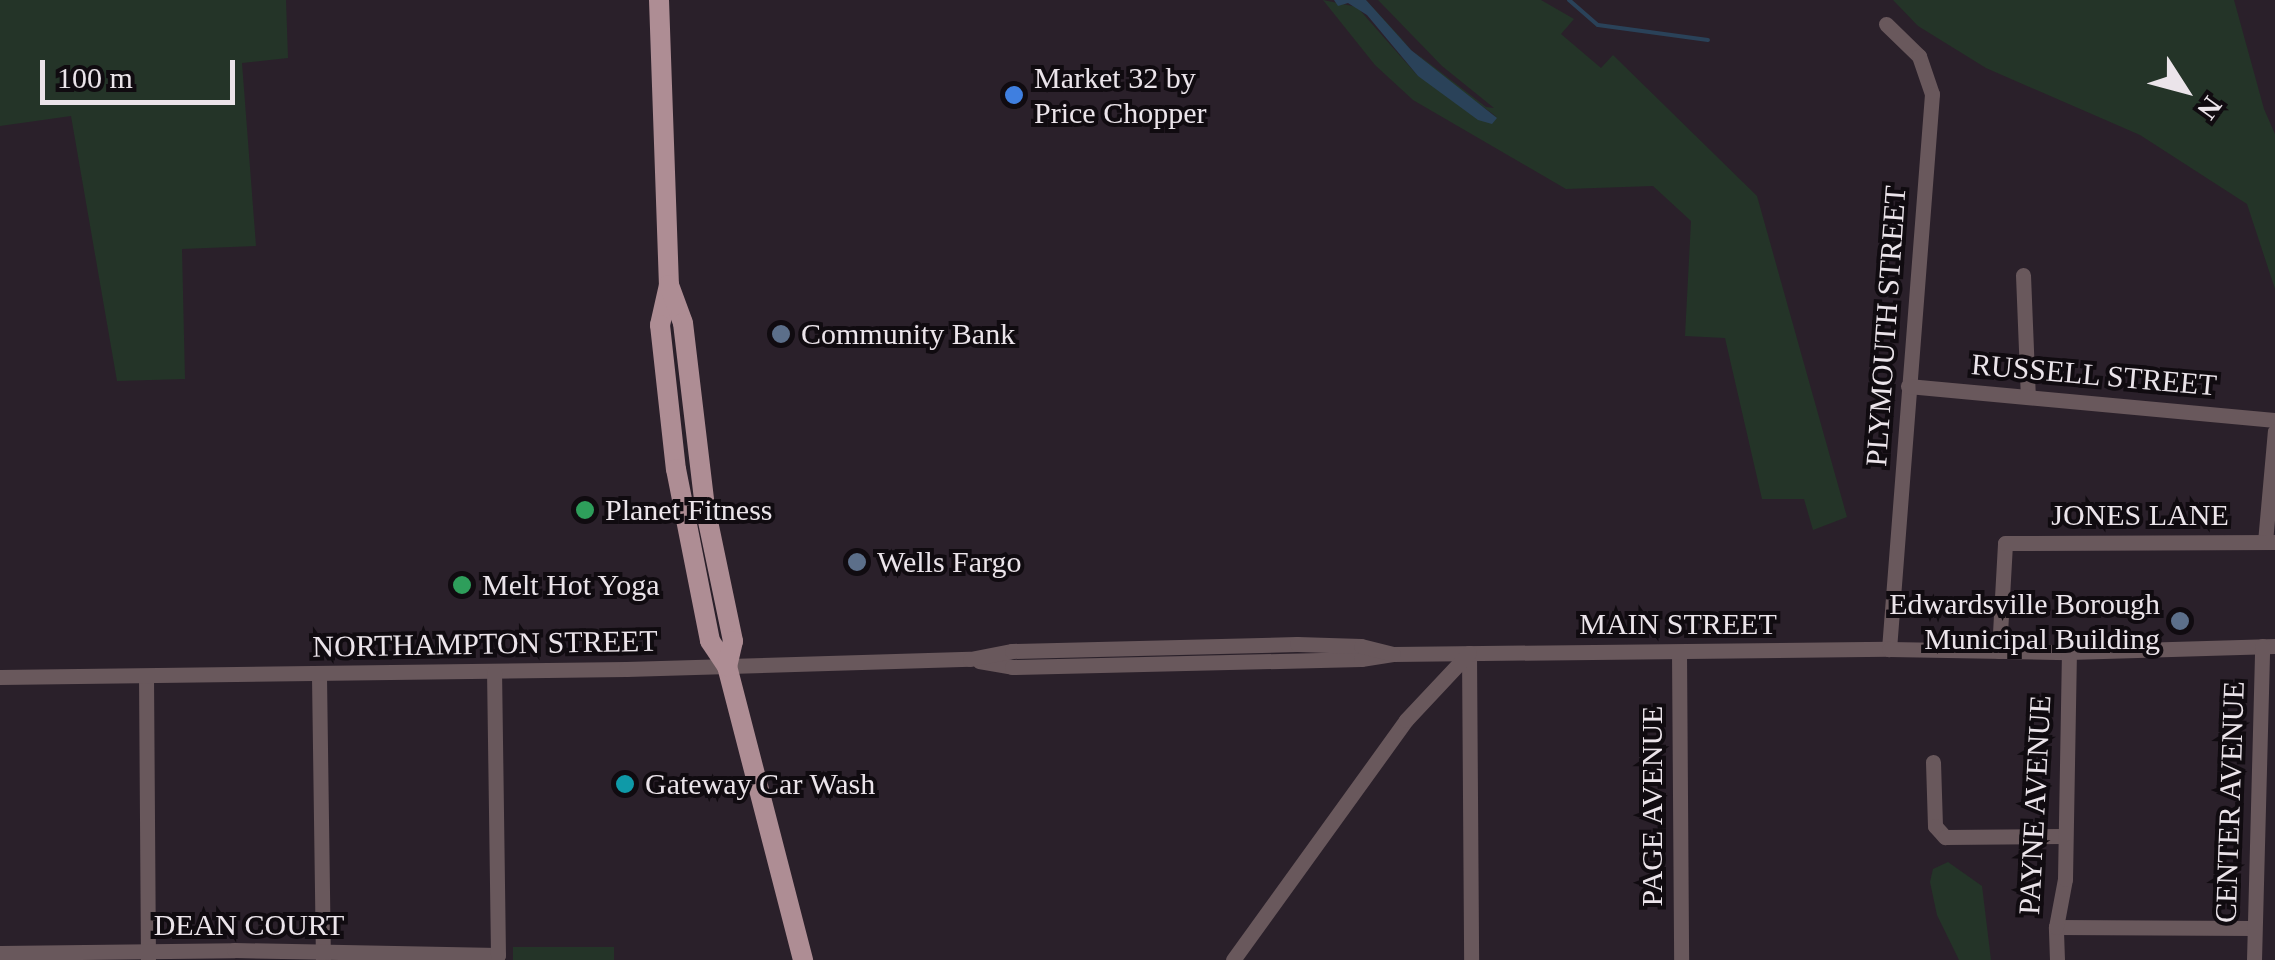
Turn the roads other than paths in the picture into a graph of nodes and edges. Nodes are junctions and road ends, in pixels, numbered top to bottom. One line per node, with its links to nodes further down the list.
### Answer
1 (659, 0): 15 (main road)
2 (1886, 24): 4 (street, PLYMOUTH STREET)
3 (2023, 275): 5 (street)
4 (1908, 386): 5 (street, RUSSELL STREET); 10 (street, PLYMOUTH STREET)
5 (2028, 397): 6 (street, RUSSELL STREET)
6 (2275, 420)
7 (2275, 431): 8 (street)
8 (2270, 542): 11 (street, JONES LANE)
9 (2268, 646): 13 (street, MAIN STREET); 23 (street, CENTER AVENUE)
10 (1889, 649): 11 (street, MAIN STREET); 12 (street, MAIN STREET)
11 (1999, 650): 13 (street, MAIN STREET)
12 (1679, 652): 14 (street, MAIN STREET); 30 (street, PAGE AVENUE)
13 (2069, 652): 21 (street, PAYNE AVENUE)
14 (1469, 654): 15 (street, NORTHAMPTON STREET); 28 (street); 29 (street)
15 (727, 666): 16 (street, NORTHAMPTON STREET); 27 (main road)
16 (494, 672): 18 (street, NORTHAMPTON STREET); 25 (street, DEAN COURT)
17 (146, 676): 18 (street, NORTHAMPTON STREET); 19 (street, NORTHAMPTON STREET); 26 (street)
18 (319, 676): 25 (street)
19 (0, 677)
20 (1934, 762): 21 (street)
21 (2063, 836): 22 (street, PAYNE AVENUE)
22 (2056, 927): 23 (street); 31 (street, PAYNE AVENUE)
23 (2254, 928): 32 (street, CENTER AVENUE)
24 (0, 954): 26 (street, DEAN COURT)
25 (323, 956): 26 (street, DEAN COURT)
26 (148, 957)
27 (802, 960)
28 (1234, 960)
29 (1471, 960)
30 (1681, 960)
31 (2057, 960)
32 (2254, 960)

